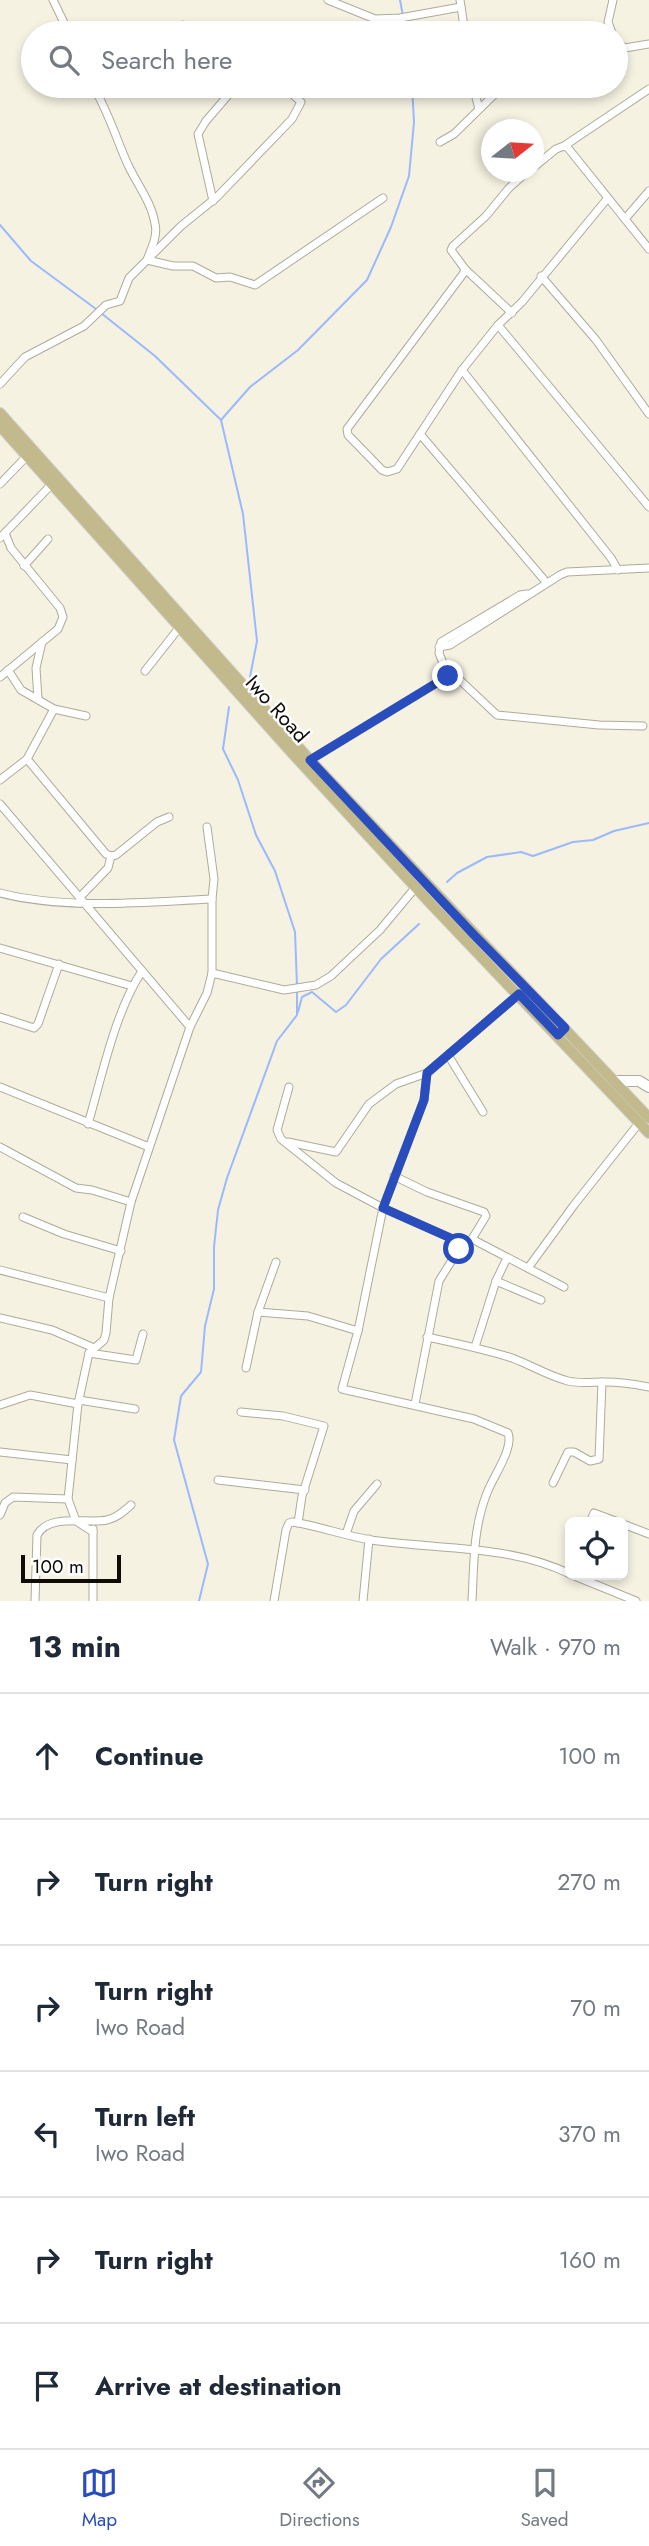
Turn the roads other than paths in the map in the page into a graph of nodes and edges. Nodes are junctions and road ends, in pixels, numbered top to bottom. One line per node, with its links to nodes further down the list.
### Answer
1 (53, 0): 5 (street)
2 (328, 0): 4 (street)
3 (613, 0): 7 (street)
4 (461, 3): 6 (street)
5 (63, 21)
6 (463, 21)
7 (608, 21)
8 (649, 44): 9 (street)
9 (628, 48)
10 (649, 89): 18 (street)
11 (100, 98): 27 (street)
12 (226, 98): 24 (street)
13 (296, 98): 24 (street)
14 (477, 98): 16 (street)
15 (491, 98): 16 (street)
16 (480, 109): 17 (street)
17 (440, 142)
18 (564, 146): 19 (street); 23 (street)
19 (544, 159)
20 (516, 182): 28 (street)
21 (649, 191): 25 (street)
22 (383, 198): 27 (street)
23 (607, 199): 25 (street); 29 (street)
24 (213, 201): 27 (street)
25 (625, 219): 26 (street)
26 (649, 249)
27 (147, 260): 33 (street)
28 (466, 269): 30 (street); 37 (street)
29 (541, 276): 30 (street); 35 (street)
30 (512, 313): 31 (street)
31 (498, 325): 32 (street); 41 (street)
32 (462, 370): 37 (street); 47 (street)
33 (0, 384)
34 (0, 413): 42 (main road, Iwo Road)
35 (649, 414)
36 (0, 426): 38 (main road, Iwo Road)
37 (420, 434): 48 (street)
38 (27, 456): 39 (street); 40 (main road, Iwo Road)
39 (0, 484)
40 (51, 485): 42 (main road, Iwo Road); 43 (street)
41 (649, 507)
42 (89, 520): 49 (main road, Iwo Road); 60 (main road, Iwo Road)
43 (2, 536): 45 (street)
44 (48, 539): 45 (street)
45 (24, 566): 50 (street)
46 (649, 568): 47 (street)
47 (618, 570): 48 (street)
48 (546, 582): 53 (street)
49 (179, 628): 52 (street); 66 (main road, Iwo Road)
50 (42, 642): 51 (street); 55 (street)
51 (8, 670): 54 (street); 55 (street)
52 (145, 671)
53 (448, 676): 58 (street); 60 (street)
54 (0, 677)
55 (38, 699): 56 (street)
56 (54, 709): 57 (street); 59 (street)
57 (86, 716)
58 (643, 726)
59 (27, 759): 61 (street); 65 (street)
60 (310, 760): 78 (main road, Iwo Road)
61 (0, 780)
62 (0, 804): 69 (street)
63 (170, 817): 65 (street)
64 (207, 827): 68 (street)
65 (111, 856): 69 (street)
66 (415, 888): 73 (street); 75 (main road, Iwo Road)
67 (0, 893): 69 (street)
68 (212, 899): 69 (street); 73 (street)
69 (82, 900): 72 (street)
70 (0, 948): 71 (street)
71 (59, 964): 74 (street); 76 (street)
72 (142, 971): 74 (street); 77 (street)
73 (212, 973): 77 (street)
74 (132, 986): 87 (street)
75 (519, 994): 78 (main road, Iwo Road); 79 (street)
76 (0, 1017)
77 (190, 1027): 91 (street)
78 (561, 1032): 81 (main road, Iwo Road); 86 (main road, Iwo Road)
79 (448, 1055): 80 (street); 85 (street)
80 (427, 1073): 92 (street); 94 (street)
81 (615, 1081): 84 (street); 86 (main road, Iwo Road)
82 (0, 1087): 87 (street)
83 (289, 1087): 89 (street)
84 (649, 1087)
85 (483, 1112)
86 (644, 1120): 88 (main road, Iwo Road); 103 (street)
87 (88, 1124): 91 (street)
88 (649, 1133)
89 (288, 1142): 92 (street); 93 (street)
90 (0, 1147): 95 (street)
91 (149, 1147): 95 (street)
92 (311, 1148): 93 (street)
93 (307, 1160): 96 (street)
94 (394, 1176): 96 (street); 98 (street)
95 (131, 1202): 100 (street)
96 (383, 1208): 99 (street); 111 (street)
97 (23, 1217): 100 (street)
98 (472, 1239): 99 (street); 101 (street)
99 (464, 1244): 113 (street)
100 (121, 1251): 107 (street)
101 (507, 1258): 103 (street); 105 (street)
102 (276, 1262): 109 (street)
103 (528, 1268): 106 (street)
104 (0, 1270): 107 (street)
105 (496, 1280): 108 (street); 114 (street)
106 (564, 1287)
107 (109, 1298): 115 (street)
108 (541, 1300)
109 (258, 1312): 111 (street); 116 (street)
110 (0, 1318): 115 (street)
111 (358, 1331): 120 (street)
112 (144, 1334): 115 (street)
113 (427, 1337): 114 (street); 120 (street)
114 (475, 1348): 117 (street)
115 (92, 1351): 119 (street)
116 (246, 1368)
117 (602, 1382): 118 (street); 127 (street)
118 (649, 1387)
119 (78, 1402): 121 (street); 122 (street); 125 (street)
120 (415, 1404): 141 (street)
121 (0, 1405)
122 (135, 1409)
123 (241, 1412): 129 (street)
124 (0, 1451): 125 (street)
125 (72, 1460): 130 (street)
126 (218, 1480): 129 (street)
127 (553, 1483)
128 (377, 1484): 138 (street)
129 (305, 1490): 135 (street)
130 (68, 1499): 132 (street); 133 (street)
131 (131, 1505): 134 (street)
132 (0, 1515)
133 (76, 1521): 134 (street); 137 (street); 144 (street)
134 (93, 1522): 137 (street)
135 (298, 1523): 138 (street); 146 (street)
136 (628, 1526): 139 (street)
137 (93, 1532): 145 (street)
138 (346, 1534): 140 (street)
139 (649, 1534)
140 (369, 1539): 141 (street); 147 (street)
141 (474, 1549): 142 (street); 148 (street)
142 (565, 1570)
143 (588, 1580): 149 (street)
144 (35, 1601)
145 (93, 1601)
146 (274, 1601)
147 (363, 1601)
148 (472, 1601)
149 (636, 1601)

